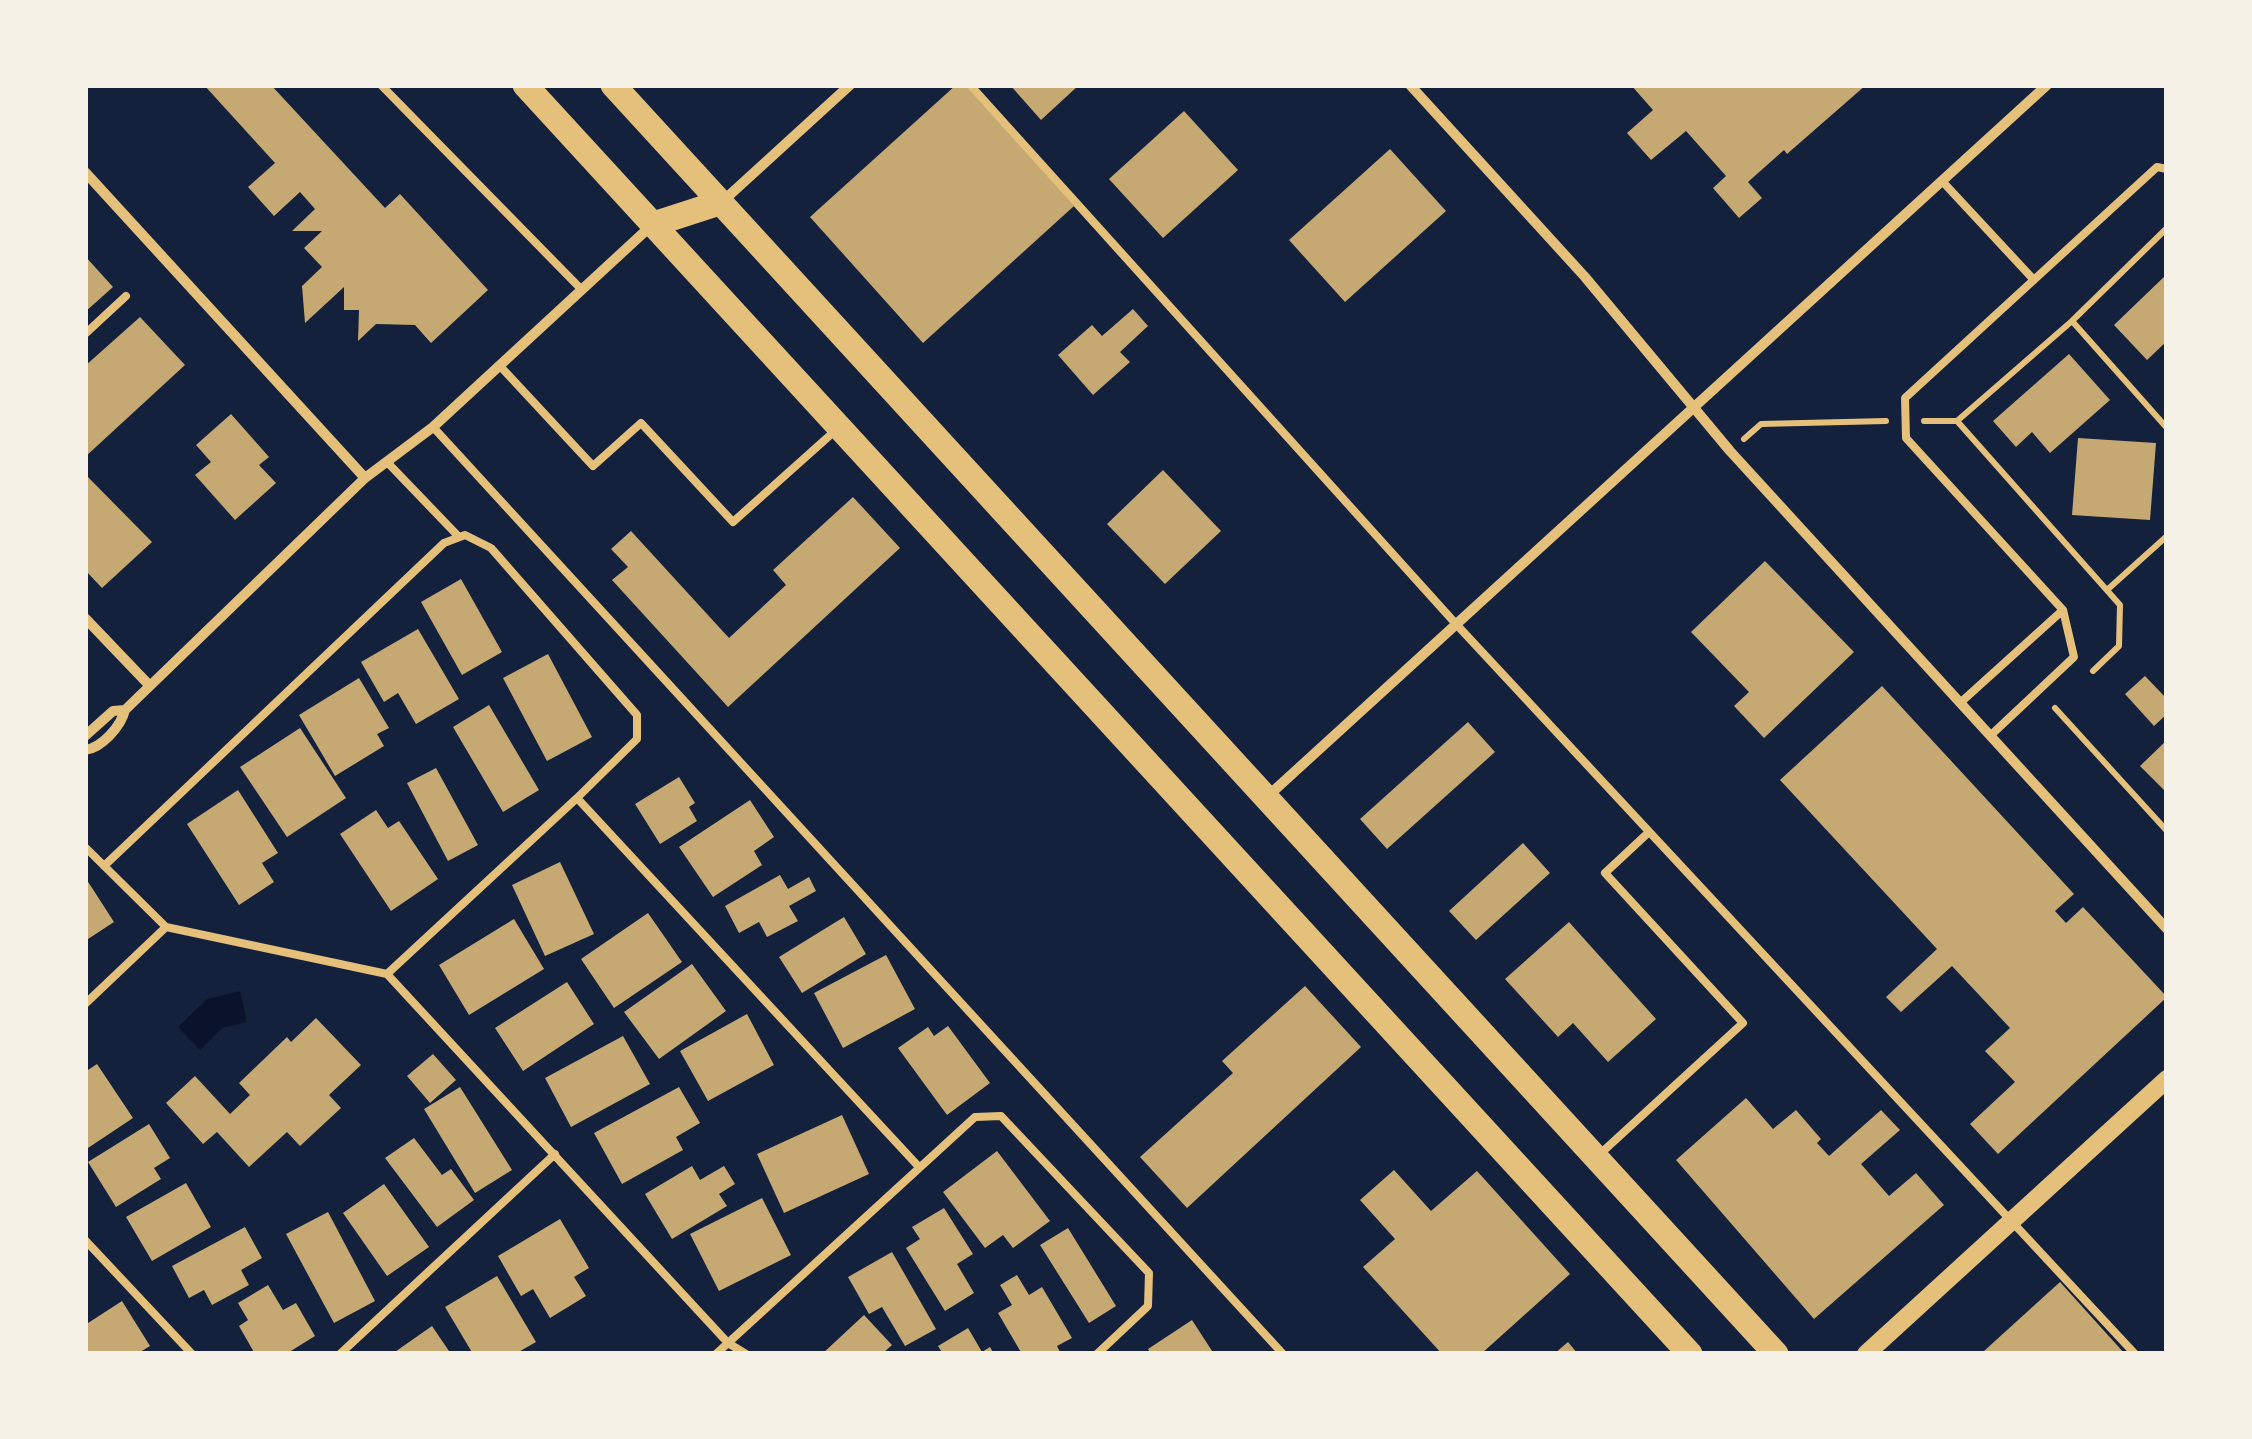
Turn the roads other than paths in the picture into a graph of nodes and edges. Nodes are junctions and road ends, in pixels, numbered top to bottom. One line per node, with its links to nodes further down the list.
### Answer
1 (381, 85): 14 (lane)
2 (526, 85): 12 (main road)
3 (613, 85): 11 (main road)
4 (850, 85): 11 (street)
5 (970, 85): 26 (lane)
6 (1410, 85): 18 (street)
7 (2047, 85): 10 (street)
8 (2167, 169): 13 (lane)
9 (85, 172): 22 (street)
10 (1942, 180): 13 (lane); 18 (street)
11 (722, 202): 12 (main road); 33 (main road)
12 (654, 224): 14 (street); 19 (main road)
13 (2034, 280): 24 (lane)
14 (582, 290): 17 (street)
15 (126, 296): 16 (lane)
16 (85, 334)
17 (500, 366): 19 (lane); 20 (street)
18 (1696, 406): 26 (street); 28 (street)
19 (840, 426): 49 (main road)
20 (432, 427): 21 (street); 55 (lane)
21 (387, 462): 22 (street); 23 (lane)
22 (365, 478): 27 (street)
23 (460, 538): 34 (lane); 37 (lane)
24 (2063, 610): 28 (lane); 31 (lane)
25 (85, 618): 27 (street)
26 (1456, 624): 33 (street); 35 (lane)
27 (150, 686): 29 (street)
28 (1960, 703): 31 (street)
29 (125, 710): 30 (street); 32 (street)
30 (85, 736)
31 (1990, 736): 39 (street)
32 (85, 750)
33 (1268, 796): 44 (main road)
34 (577, 798): 40 (lane); 45 (lane)
35 (1650, 832): 44 (lane); 46 (lane)
36 (85, 847): 37 (lane)
37 (104, 866): 38 (lane)
38 (166, 927): 40 (lane); 41 (lane)
39 (2167, 929)
40 (387, 974): 43 (lane)
41 (85, 1004)
42 (2167, 1079): 46 (street)
43 (555, 1154): 48 (lane); 51 (lane)
44 (1596, 1157): 56 (main road)
45 (918, 1167): 48 (lane); 54 (lane)
46 (2010, 1220): 57 (street); 58 (lane)
47 (85, 1240): 50 (lane)
48 (728, 1343): 52 (lane); 53 (lane)
49 (1678, 1350)
50 (192, 1354)
51 (340, 1354)
52 (716, 1354)
53 (746, 1354)
54 (1097, 1354)
55 (1283, 1354)
56 (1776, 1354)
57 (1866, 1354)
58 (2135, 1354)

